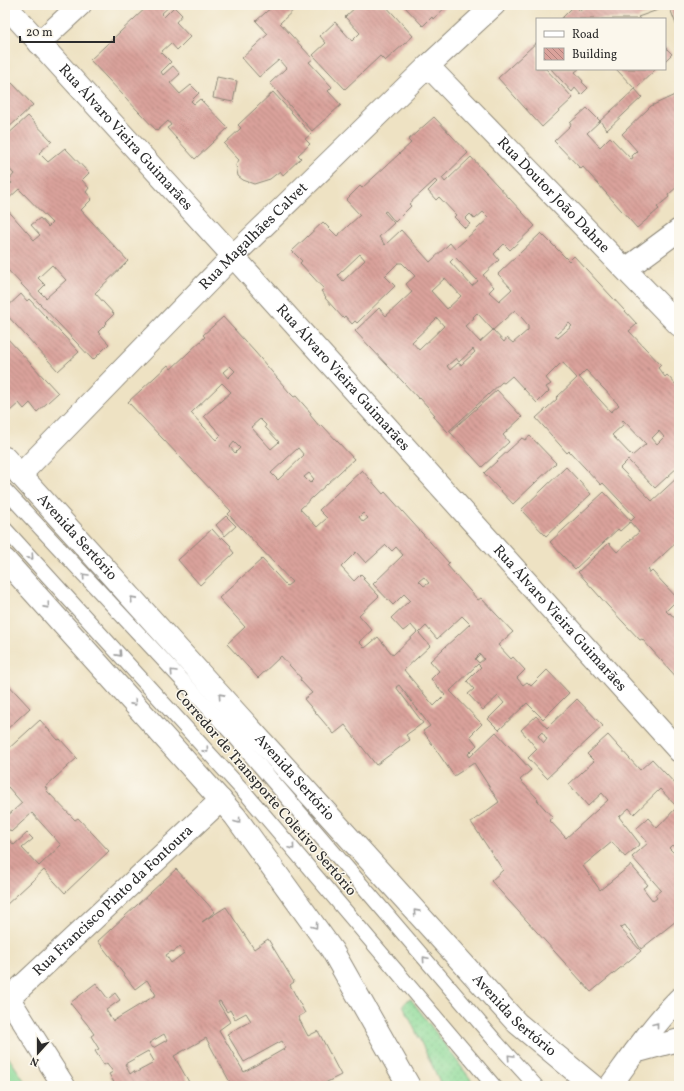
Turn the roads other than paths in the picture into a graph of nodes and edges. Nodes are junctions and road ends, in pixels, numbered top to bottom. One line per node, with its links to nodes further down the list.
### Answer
1 (5, 5): 4 (street, Rua Álvaro Vieira Guimarães)
2 (80, 5): 4 (street)
3 (494, 5): 5 (street, Rua Magalhães Calvet)
4 (39, 43): 7 (street, Rua Álvaro Vieira Guimarães)
5 (428, 66): 7 (street, Rua Magalhães Calvet); 8 (street, Rua Doutor João Dahne)
6 (679, 230): 8 (street)
7 (233, 256): 11 (street, Rua Magalhães Calvet); 14 (street, Rua Álvaro Vieira Guimarães)
8 (626, 270): 9 (street, Rua Doutor João Dahne)
9 (679, 325)
10 (5, 458): 11 (street, Avenida Sertório)
11 (12, 482): 23 (lane, Corredor de Transporte Coletivo Sertório, one-way to 11); 24 (street, Avenida Sertório, one-way to 11)
12 (5, 529): 22 (lane, Corredor de Transporte Coletivo Sertório, one-way to 22)
13 (7, 566): 15 (street, one-way to 15)
14 (679, 751)
15 (221, 800): 17 (street, Rua Francisco Pinto da Fontoura); 21 (street, one-way to 21)
16 (679, 998): 19 (street, one-way to 16)
17 (6, 999): 20 (street)
18 (679, 1040): 19 (street)
19 (635, 1052): 25 (street)
20 (64, 1086)
21 (409, 1086)
22 (494, 1086)
23 (536, 1086)
24 (593, 1086)
25 (610, 1086)

